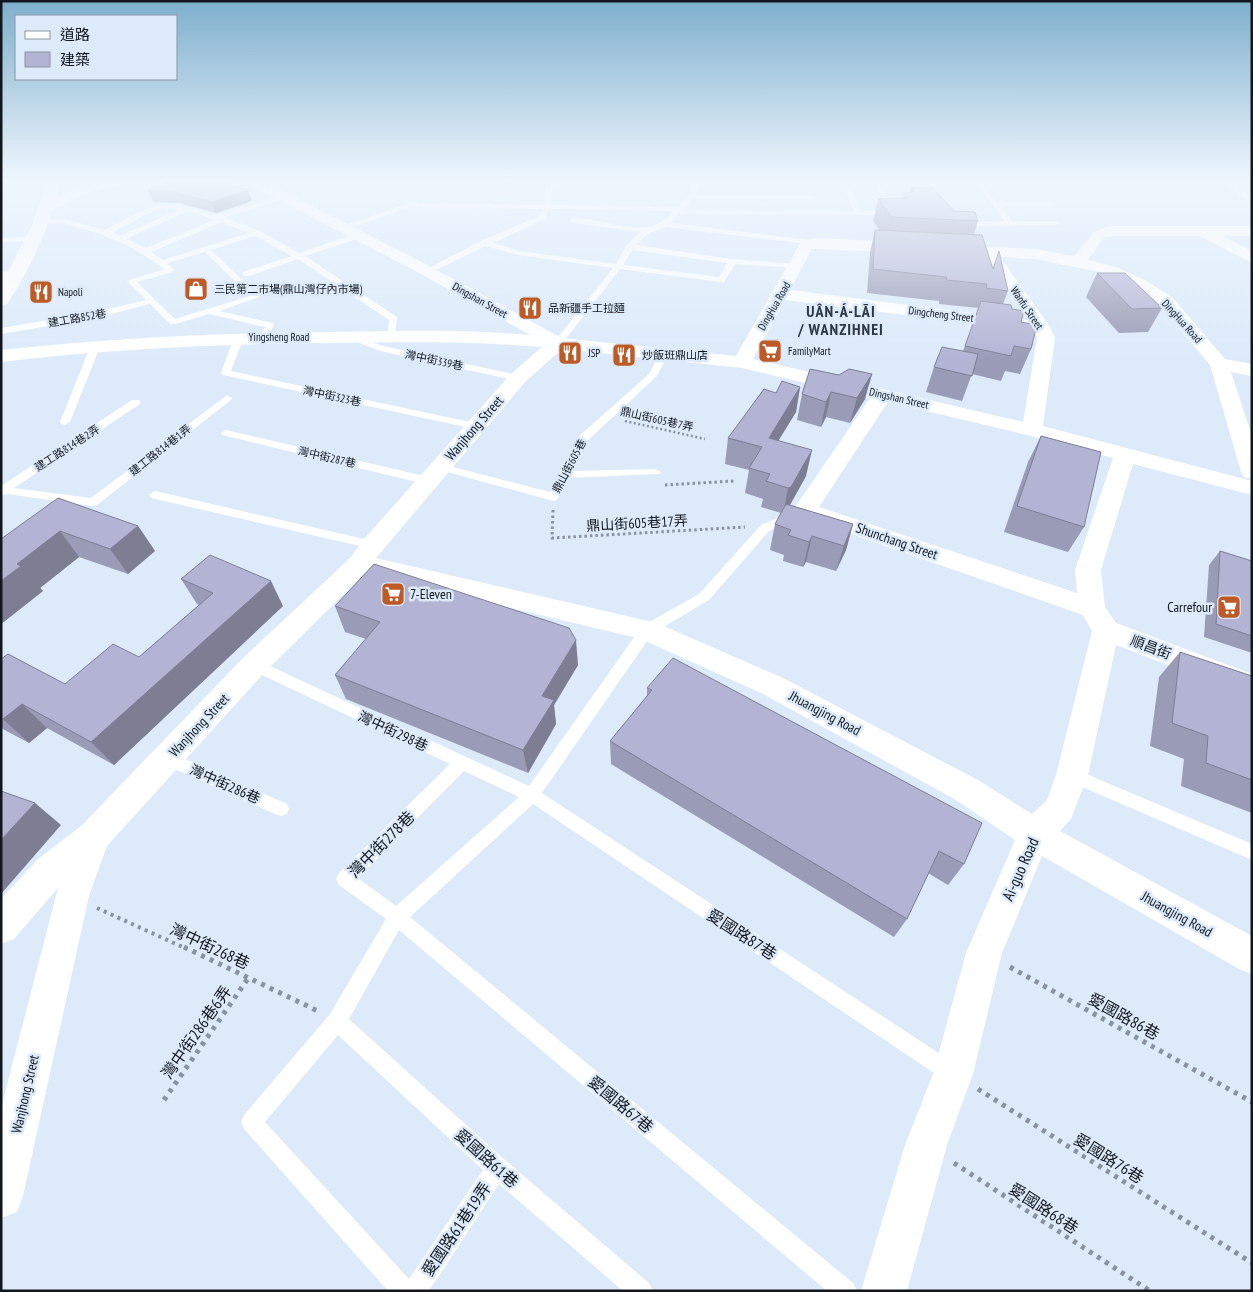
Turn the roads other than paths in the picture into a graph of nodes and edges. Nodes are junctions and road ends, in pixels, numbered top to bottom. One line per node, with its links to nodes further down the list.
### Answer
1 (31, 240): 28 (street)
2 (122, 240): 17 (lane)
3 (170, 240): 17 (lane)
4 (234, 240): 16 (lane)
5 (271, 240): 19 (lane)
6 (332, 240): 19 (lane)
7 (366, 240): 26 (street, Dingshan Street)
8 (490, 240): 13 (lane)
9 (637, 240): 15 (lane)
10 (794, 240): 14 (lane)
11 (1094, 240): 23 (street)
12 (1219, 240): 20 (street)
13 (484, 243): 25 (lane); 26 (lane)
14 (817, 243): 18 (street, DingHua Road); 24 (street, DingHua Road)
15 (630, 247): 21 (lane); 25 (lane)
16 (206, 249): 22 (lane); 32 (lane)
17 (146, 251): 22 (lane)
18 (988, 252): 23 (street, DingHua Road); 33 (street, Wanfu Street)
19 (301, 256): 27 (lane); 36 (lane)
20 (1252, 258)
21 (732, 261): 24 (lane); 25 (lane)
22 (164, 262): 31 (lane)
23 (1078, 262): 44 (street, DingHua Road)
24 (796, 266): 29 (street, DingHua Road)
25 (617, 268): 39 (lane)
26 (427, 270): 39 (street, Dingshan Street)
27 (246, 274)
28 (8, 277): 30 (street)
29 (780, 294): 33 (street, Dingcheng Street); 43 (street, DingHua Road)
30 (1, 300)
31 (152, 301): 32 (lane); 34 (lane, 建工路852巷)
32 (211, 312): 38 (lane)
33 (1041, 327): 52 (street, Wanfu Street)
34 (1, 331)
35 (352, 336): 36 (street, Yingsheng Road); 38 (street, Yingsheng Road); 46 (lane, 灣中街339巷)
36 (392, 336): 39 (street, Yingsheng Road)
37 (239, 337): 38 (street, Yingsheng Road); 40 (street, Yingsheng Road); 51 (lane, 灣中街323巷)
38 (264, 337)
39 (558, 343): 41 (street, Dingshan Street); 46 (street, Wanjhong Street)
40 (95, 347): 42 (street, Yingsheng Road); 50 (lane)
41 (664, 353): 43 (street, Dingshan Street); 58 (lane, 鼎山街605巷)
42 (1, 356)
43 (742, 362): 47 (street, Dingshan Street)
44 (1219, 364): 45 (street); 56 (street, DingHua Road)
45 (1252, 370)
46 (518, 378): 51 (street, Wanjhong Street)
47 (883, 394): 52 (street, Dingshan Street); 62 (street)
48 (227, 398): 60 (lane, 建工路814巷1弄)
49 (136, 402): 60 (lane, 建工路814巷2弄)
50 (65, 422)
51 (476, 426): 57 (street, Wanjhong Street)
52 (1032, 430): 54 (street, Dingshan Street)
53 (226, 433): 57 (lane, 灣中街287巷)
54 (1126, 455): 59 (street, Dingshan Street); 64 (street, Ai-guo Road)
55 (655, 472): 58 (lane)
56 (1252, 472)
57 (435, 474): 58 (lane, 鼎山街605巷); 63 (street, Wanjhong Street)
58 (563, 475)
59 (1252, 488)
60 (2, 492)
61 (155, 495): 63 (lane)
62 (805, 510): 64 (street, Shunchang Street); 65 (lane)
63 (367, 554): 65 (street, Jhuangjing Road); 66 (street, Wanjhong Street)
64 (1099, 619): 67 (street, 順昌街); 70 (street, Ai-guo Road)
65 (647, 630): 71 (lane); 73 (street, Jhuangjing Road)
66 (254, 665): 68 (street, Wanjhong Street); 69 (lane, 灣中街298巷)
67 (1252, 686)
68 (169, 758): 72 (lane, 灣中街286巷); 74 (street, Wanjhong Street)
69 (462, 764): 71 (lane, 灣中街298巷); 76 (lane, 灣中街278巷)
70 (1072, 775): 73 (street, Ai-guo Road); 75 (lane)
71 (532, 795): 76 (lane); 80 (lane, 愛國路87巷)
72 (281, 809)
73 (1034, 834): 78 (street, Jhuangjing Road); 80 (street, Ai-guo Road)
74 (93, 837): 77 (street); 82 (street, Wanjhong Street)
75 (1252, 852)
76 (396, 918): 79 (lane); 86 (lane, 愛國路67巷)
77 (1, 926)
78 (1252, 956)
79 (338, 1021): 81 (lane, 愛國路61巷); 83 (lane)
80 (953, 1074): 87 (street, Ai-guo Road)
81 (497, 1168): 84 (lane, 愛國路61巷19弄); 85 (lane, 愛國路61巷)
82 (1, 1196)
83 (404, 1291)
84 (415, 1291)
85 (642, 1291)
86 (845, 1291)
87 (884, 1291)

